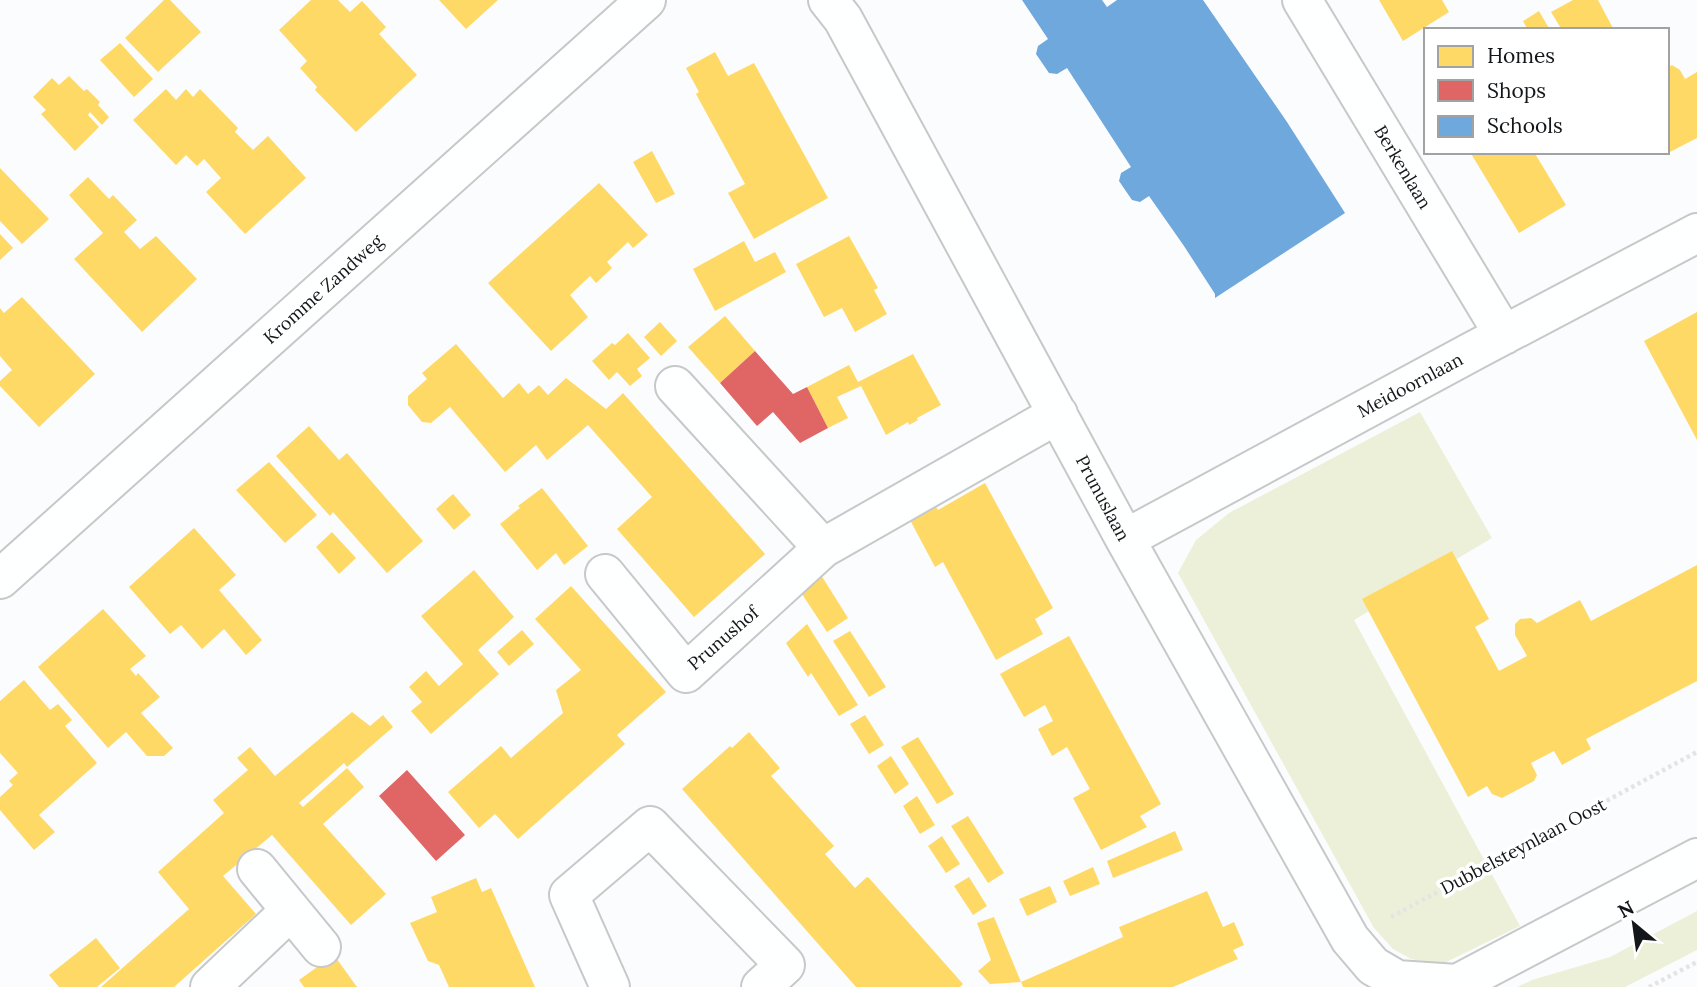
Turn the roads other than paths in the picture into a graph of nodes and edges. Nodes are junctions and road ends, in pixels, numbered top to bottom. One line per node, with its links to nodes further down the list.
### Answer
1 (646, 0): 11 (street, Kromme Zandweg)
2 (828, 0): 7 (street, Prunuslaan)
3 (1302, 0): 5 (street, Berkenlaan)
4 (1697, 233): 5 (street, Meidoornlaan)
5 (1504, 335): 8 (street, Meidoornlaan)
6 (675, 386): 9 (street)
7 (1058, 414): 8 (street, Prunuslaan); 9 (street, Prunushof)
8 (1125, 540): 16 (street, Prunuslaan)
9 (823, 548): 10 (street, Prunushof)
10 (605, 575)
11 (0, 579)
12 (1697, 858): 16 (street)
13 (257, 869): 14 (street)
14 (290, 911): 15 (street); 17 (street)
15 (321, 947)
16 (1394, 984)
17 (210, 987)
18 (610, 987): 19 (street)
19 (761, 987)

